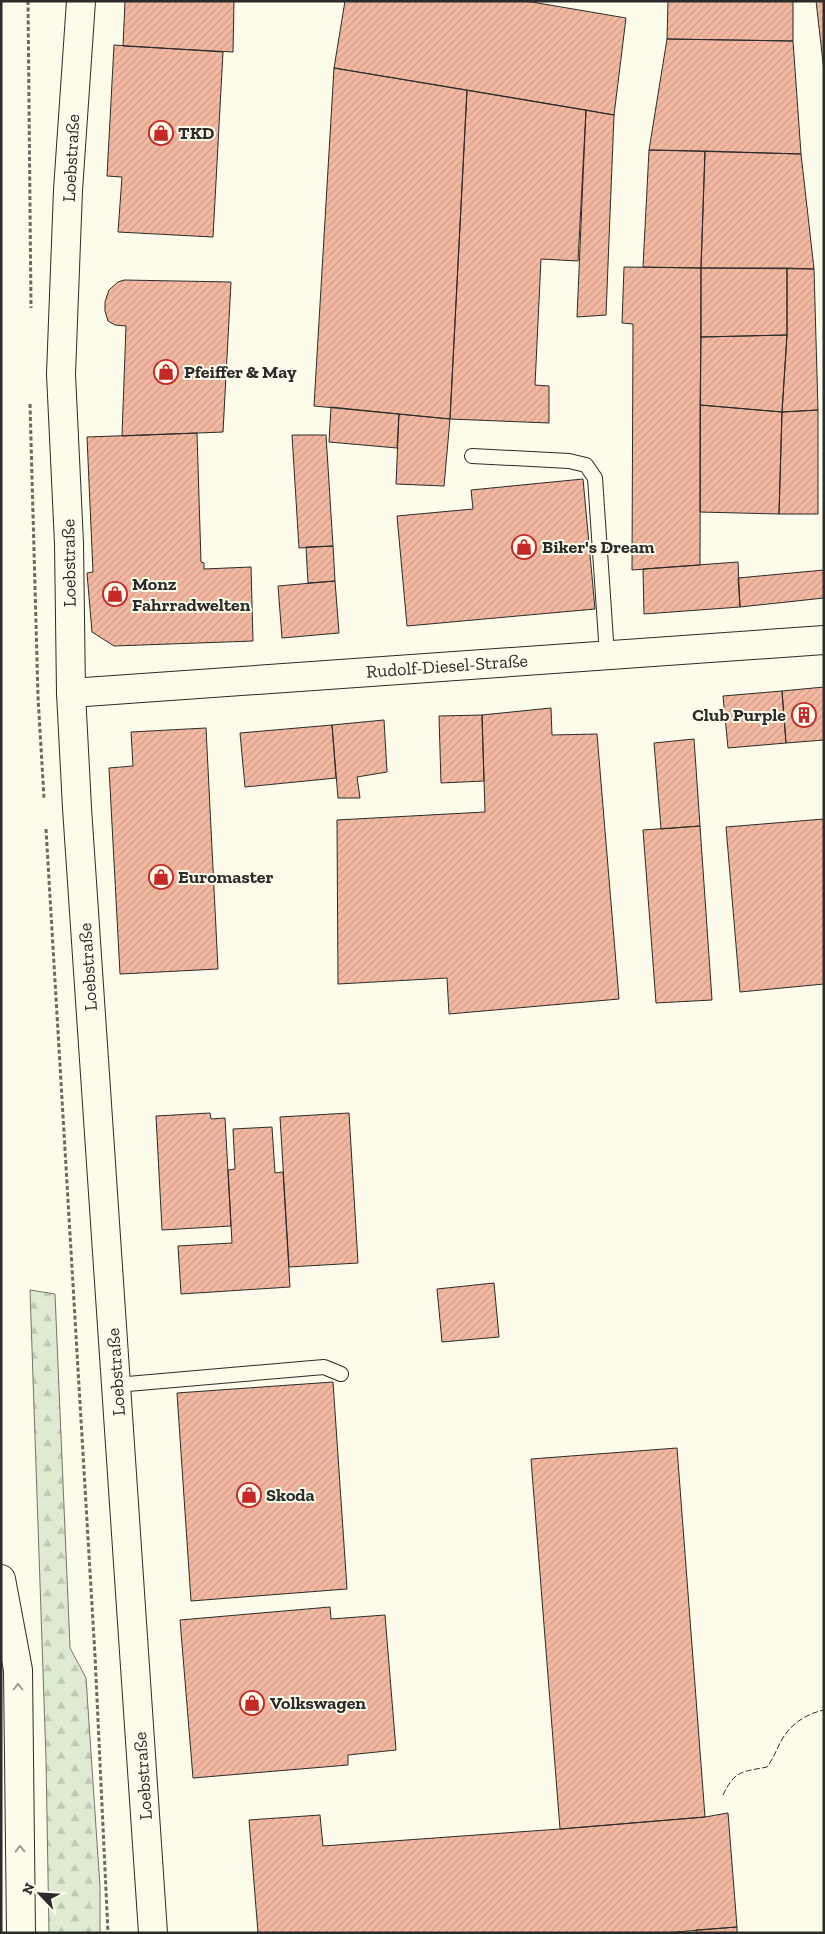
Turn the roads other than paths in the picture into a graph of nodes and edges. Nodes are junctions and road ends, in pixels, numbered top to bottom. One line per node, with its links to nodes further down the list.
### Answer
1 (81, 1): 5 (main road, Loebstraße)
2 (472, 456): 4 (lane)
3 (824, 640): 4 (main road, Rudolf-Diesel-Straße)
4 (607, 655): 5 (main road, Rudolf-Diesel-Straße)
5 (71, 693): 7 (main road, Loebstraße)
6 (341, 1374): 7 (lane)
7 (116, 1385): 10 (main road, Loebstraße)
8 (1, 1579): 9 (main road, one-way to 8)
9 (21, 1933)
10 (153, 1933)

